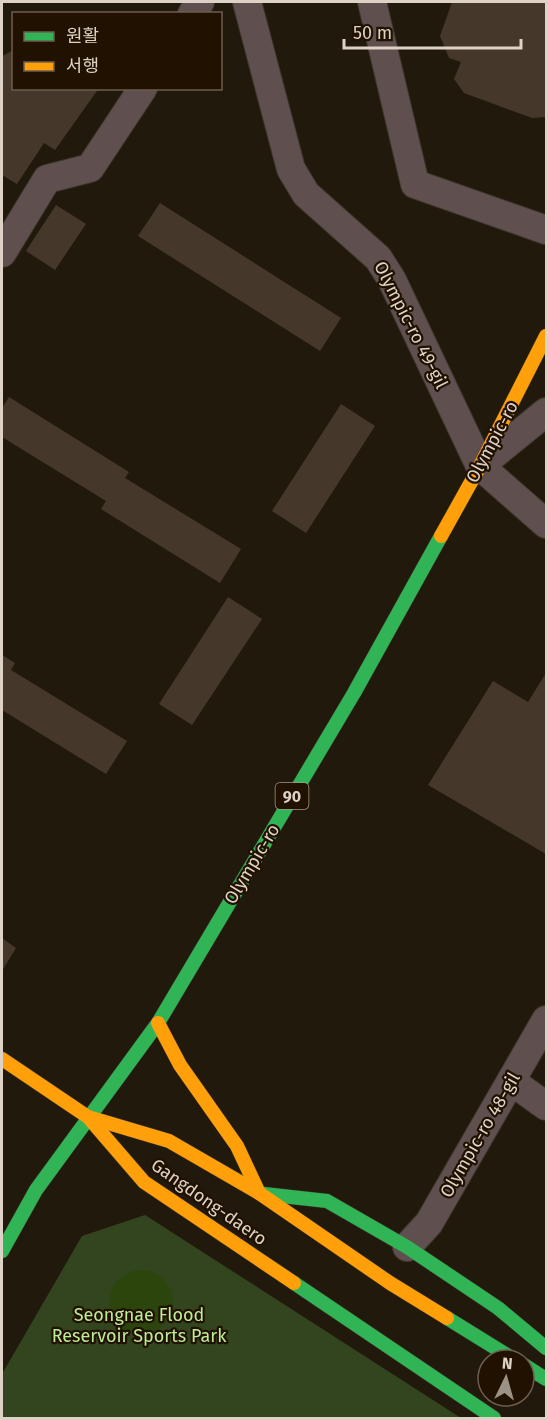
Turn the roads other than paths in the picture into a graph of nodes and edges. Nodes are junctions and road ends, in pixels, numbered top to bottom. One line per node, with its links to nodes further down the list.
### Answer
1 (247, 2): 8 (street, Olympic-ro 49-gil)
2 (372, 2): 4 (street)
3 (141, 90): 5 (street)
4 (546, 230)
5 (2, 253)
6 (546, 336): 8 (main road, Olympic-ro / 90)
7 (546, 412): 8 (street)
8 (480, 466): 9 (street); 11 (main road, Olympic-ro / 90)
9 (546, 524)
10 (546, 1020): 13 (street, Olympic-ro 48-gil)
11 (158, 1023): 15 (main road, Olympic-ro / 90); 16 (main road)
12 (2, 1059): 15 (main road)
13 (512, 1081): 14 (street); 17 (street, Olympic-ro 48-gil)
14 (546, 1106)
15 (88, 1117): 16 (main road, Gangdong-daero); 18 (main road, Olympic-ro / 90); 21 (main road, Gangdong-daero)
16 (260, 1193): 17 (main road); 19 (main road, Gangdong-daero)
17 (407, 1247): 20 (main road)
18 (2, 1251)
19 (496, 1348)
20 (546, 1348)
21 (494, 1419)

